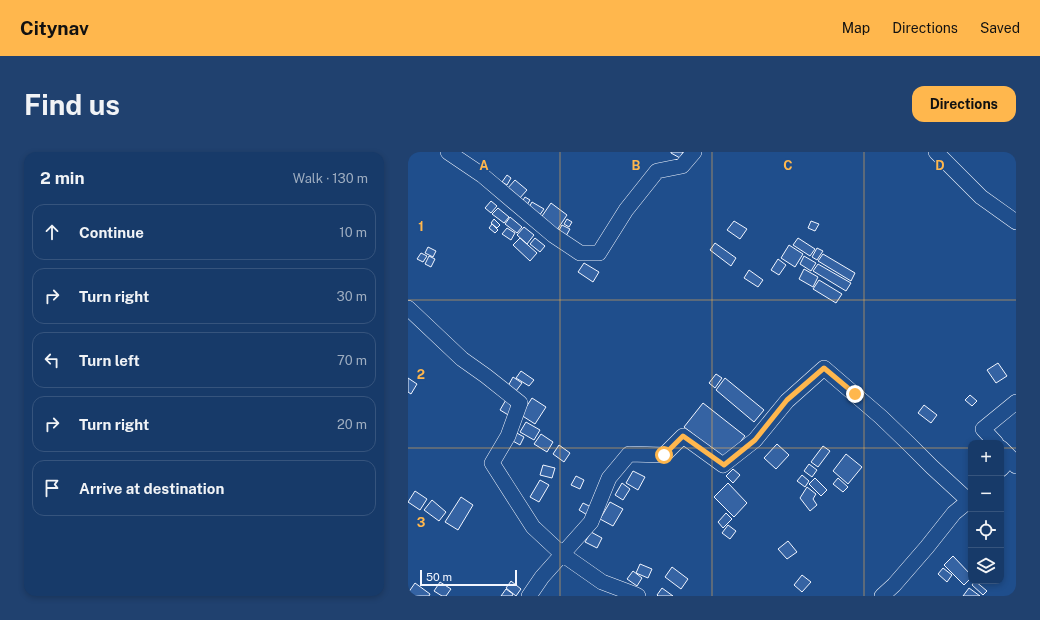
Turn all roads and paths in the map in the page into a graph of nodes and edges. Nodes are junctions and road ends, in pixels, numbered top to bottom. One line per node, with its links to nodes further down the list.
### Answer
1 (448, 152): 2 (street)
2 (694, 152)
3 (936, 152): 4 (street)
4 (1016, 222)
5 (408, 308): 10 (street)
6 (1016, 402): 7 (street)
7 (993, 440)
8 (968, 498): 10 (street)
9 (968, 502): 13 (street)
10 (562, 554): 11 (street); 12 (street)
11 (529, 596)
12 (638, 596)
13 (882, 596)

